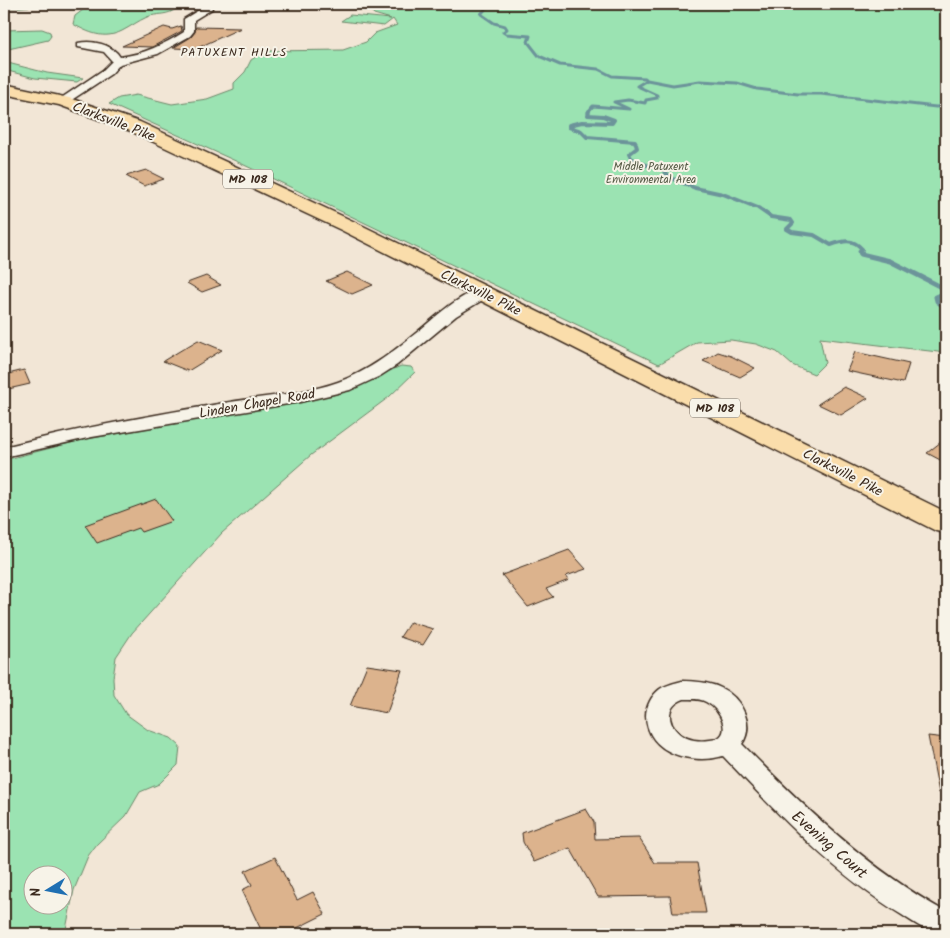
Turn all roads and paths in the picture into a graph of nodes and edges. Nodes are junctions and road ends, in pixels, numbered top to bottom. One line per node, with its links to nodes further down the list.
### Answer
1 (206, 4): 3 (street)
2 (81, 45): 3 (street)
3 (117, 61): 5 (street)
4 (4, 89): 5 (main road, Clarksville Pike / MD 108)
5 (63, 101): 6 (main road, Clarksville Pike / MD 108)
6 (484, 293): 7 (street, Linden Chapel Road); 8 (main road, Clarksville Pike / MD 108)
7 (4, 452)
8 (946, 524)
9 (727, 745): 10 (street, Evening Court)
10 (946, 926)

